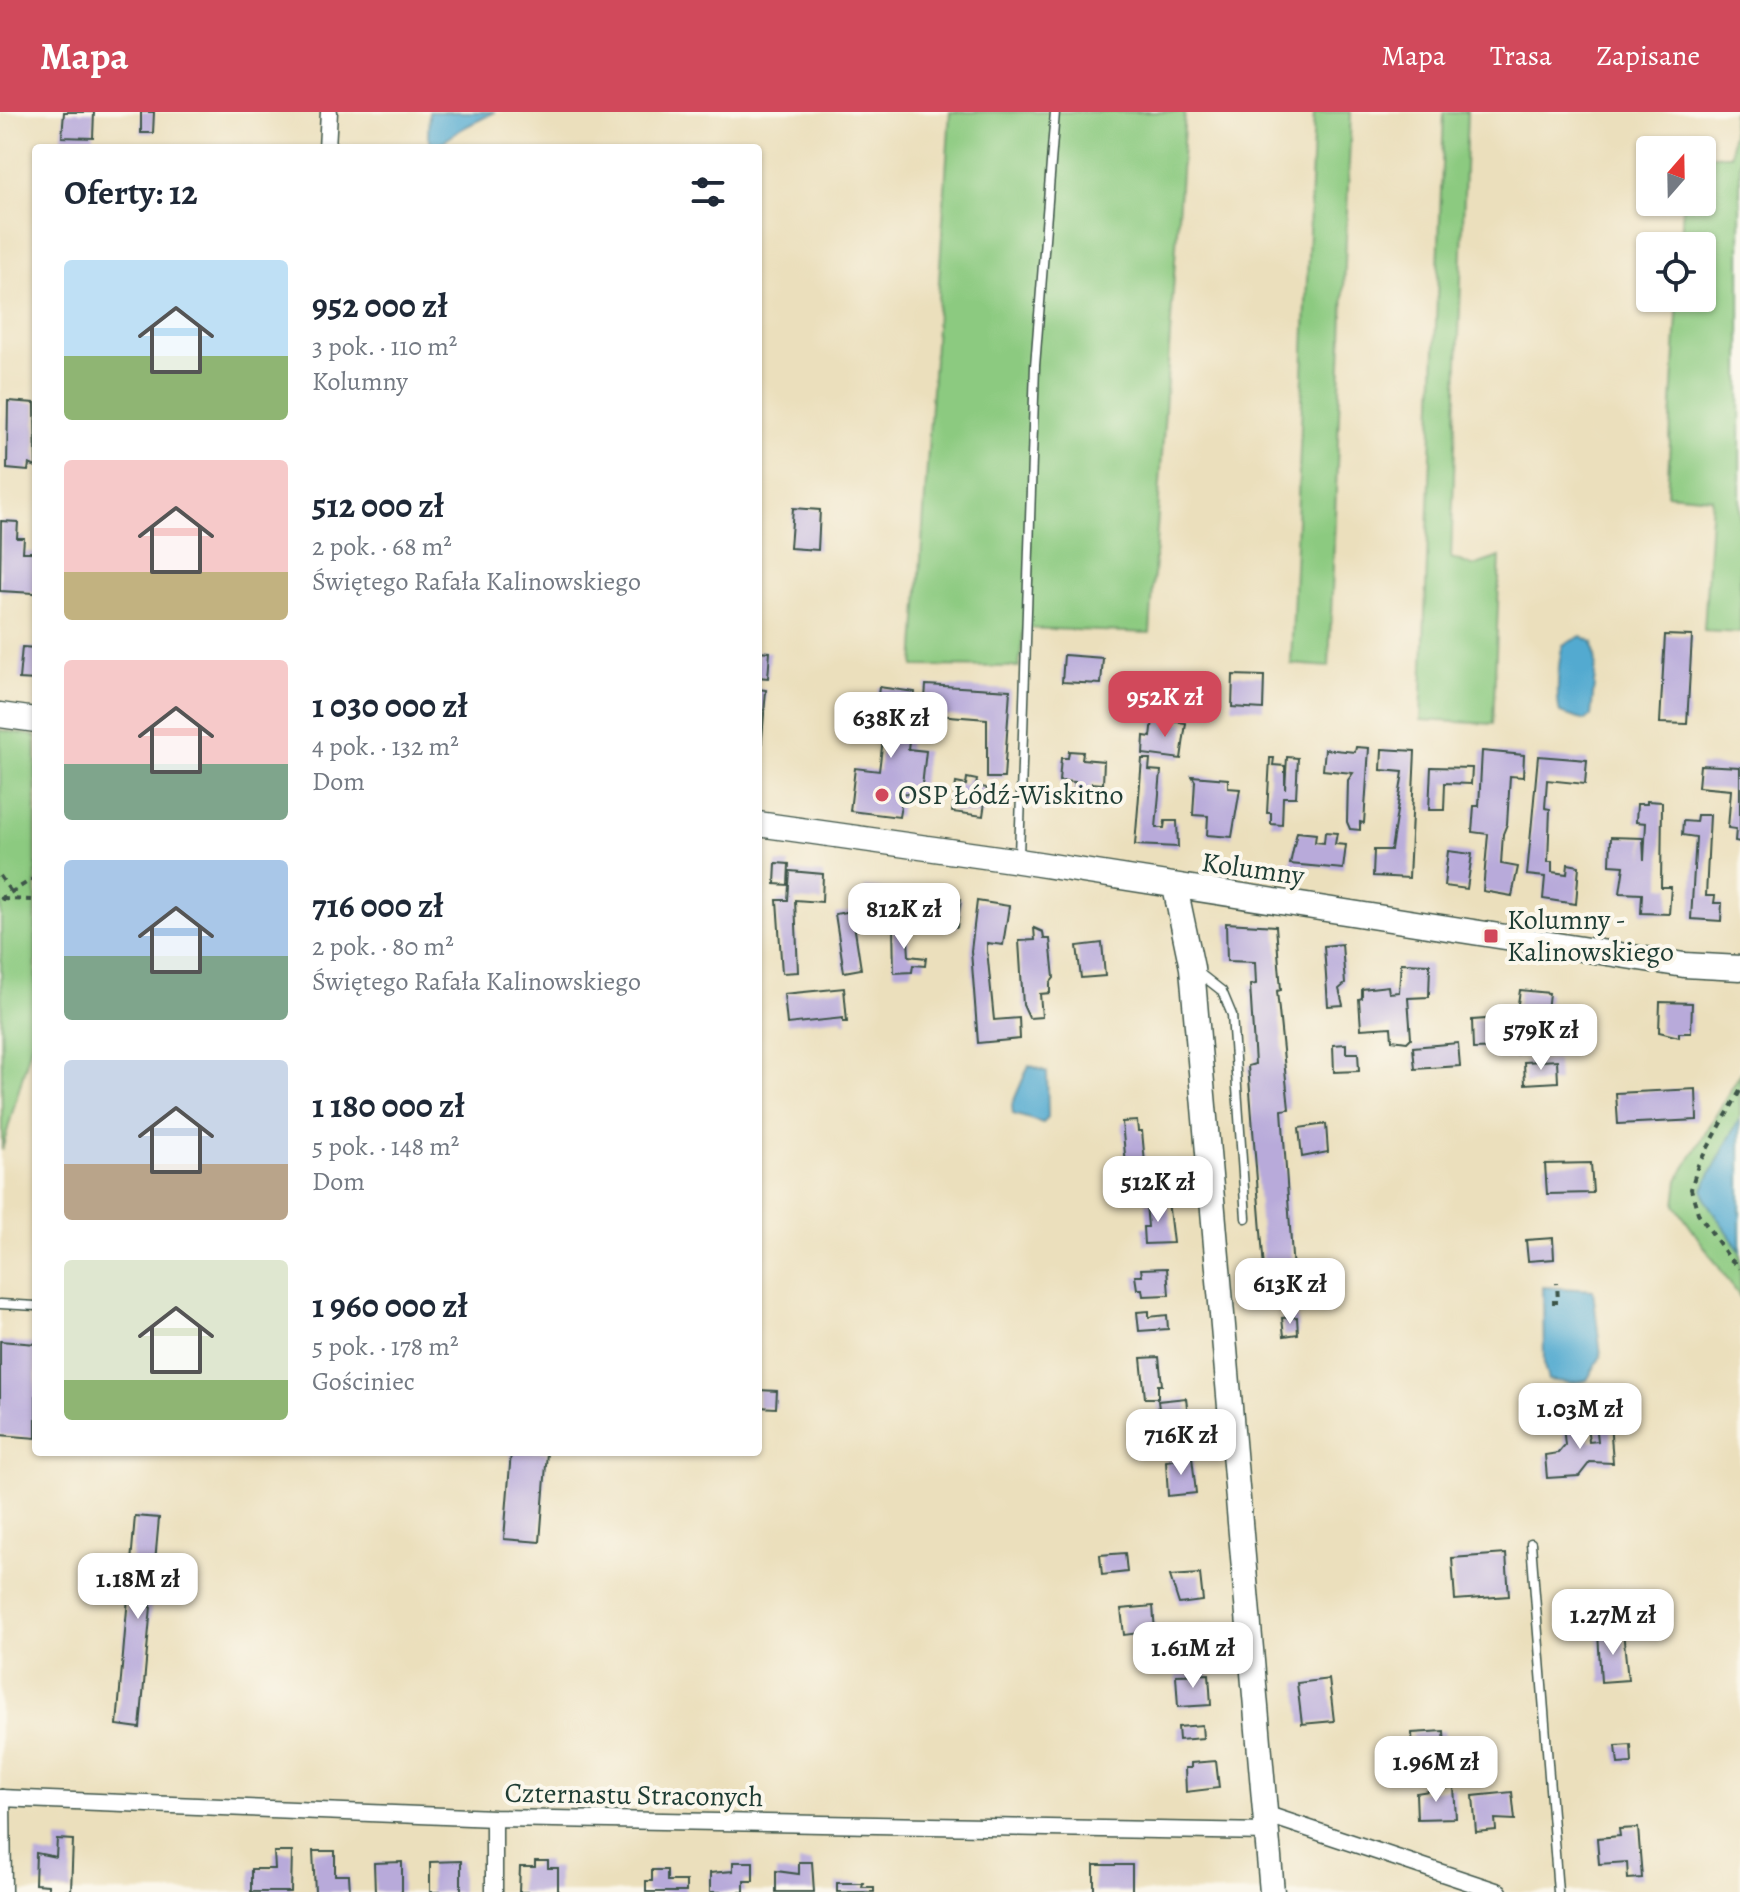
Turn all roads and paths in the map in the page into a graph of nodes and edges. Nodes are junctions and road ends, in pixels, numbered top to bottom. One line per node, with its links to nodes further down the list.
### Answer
1 (329, 112): 3 (street)
2 (1055, 112): 7 (lane)
3 (327, 144)
4 (0, 715): 5 (street)
5 (32, 719)
6 (762, 825): 7 (street, Kolumny)
7 (1019, 861): 10 (street, Kolumny)
8 (0, 876): 11 (path)
9 (32, 879): 11 (path)
10 (1175, 887): 14 (street); 15 (street, Kolumny)
11 (11, 892): 12 (path)
12 (0, 899): 13 (path)
13 (32, 900)
14 (1192, 968): 17 (lane); 26 (street)
15 (1740, 968)
16 (1740, 1091): 18 (path)
17 (1246, 1218)
18 (1740, 1268)
19 (1557, 1283): 20 (path)
20 (1558, 1302)
21 (0, 1304): 22 (lane)
22 (32, 1306)
23 (1531, 1543): 31 (lane)
24 (1, 1798): 25 (street, Czternastu Straconych); 27 (street)
25 (494, 1818): 26 (street, Czternastu Straconych); 28 (street)
26 (1266, 1823): 29 (street); 30 (street, Czternastu Straconych)
27 (3, 1892)
28 (494, 1892)
29 (1272, 1892)
30 (1499, 1892)
31 (1558, 1892)

